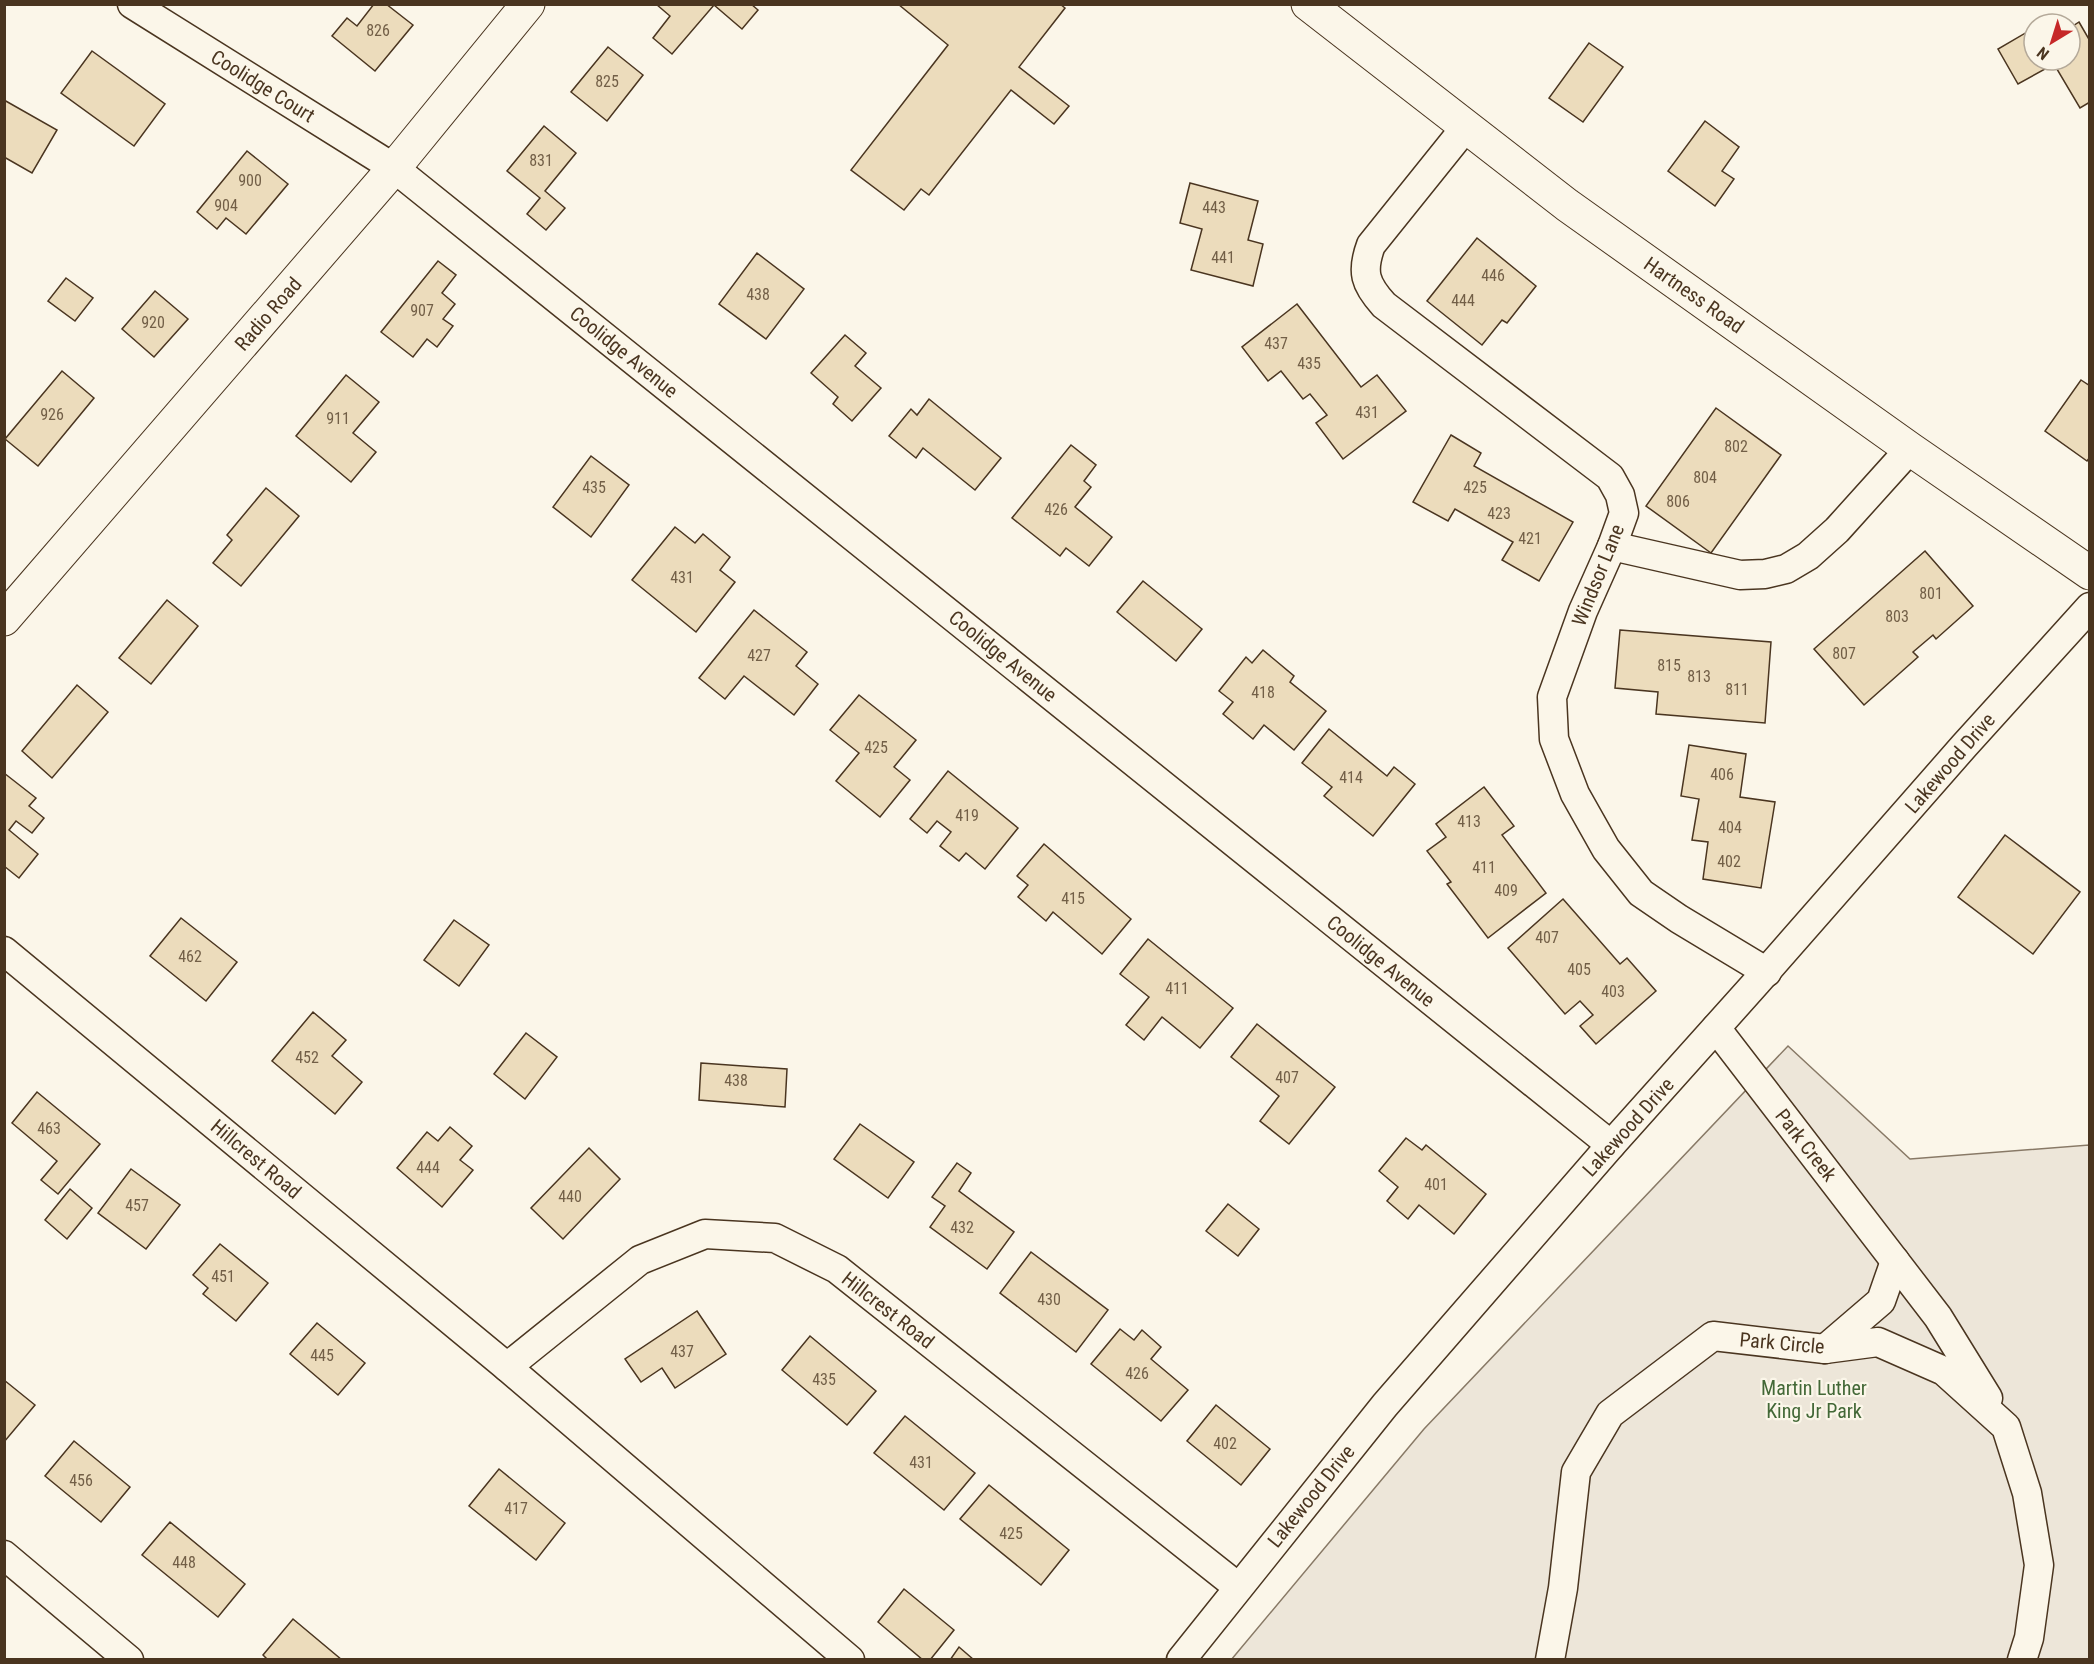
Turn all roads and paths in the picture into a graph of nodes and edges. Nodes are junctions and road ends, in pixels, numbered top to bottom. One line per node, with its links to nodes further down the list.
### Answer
1 (132, 4): 5 (street, Coolidge Court)
2 (528, 4): 5 (main road, Radio Road)
3 (1308, 4): 4 (main road, Hartness Road)
4 (1465, 128): 6 (main road, Hartness Road); 7 (street, Windsor Lane)
5 (394, 168): 10 (main road, Radio Road); 14 (street, Coolidge Avenue)
6 (1910, 449): 7 (street); 8 (main road, Hartness Road)
7 (1612, 546): 12 (street, Windsor Lane)
8 (2090, 573)
9 (2090, 607): 12 (street, Lakewood Drive)
10 (4, 619)
11 (4, 951): 17 (street, Hillcrest Road)
12 (1767, 972): 13 (street, Lakewood Drive)
13 (1716, 1028): 14 (street, Lakewood Drive); 15 (street, Park Creek)
14 (1611, 1145): 20 (street, Lakewood Drive)
15 (1895, 1262): 16 (street); 18 (street, Park Creek)
16 (1825, 1349): 18 (street, Park Circle); 24 (street, Park Circle)
17 (507, 1367): 20 (street, Hillcrest Road); 22 (street, Hillcrest Road)
18 (2006, 1427): 25 (street)
19 (4, 1555): 21 (street)
20 (1238, 1587): 23 (street, Lakewood Drive)
21 (129, 1659)
22 (850, 1659)
23 (1181, 1659)
24 (1550, 1659)
25 (2022, 1659)

